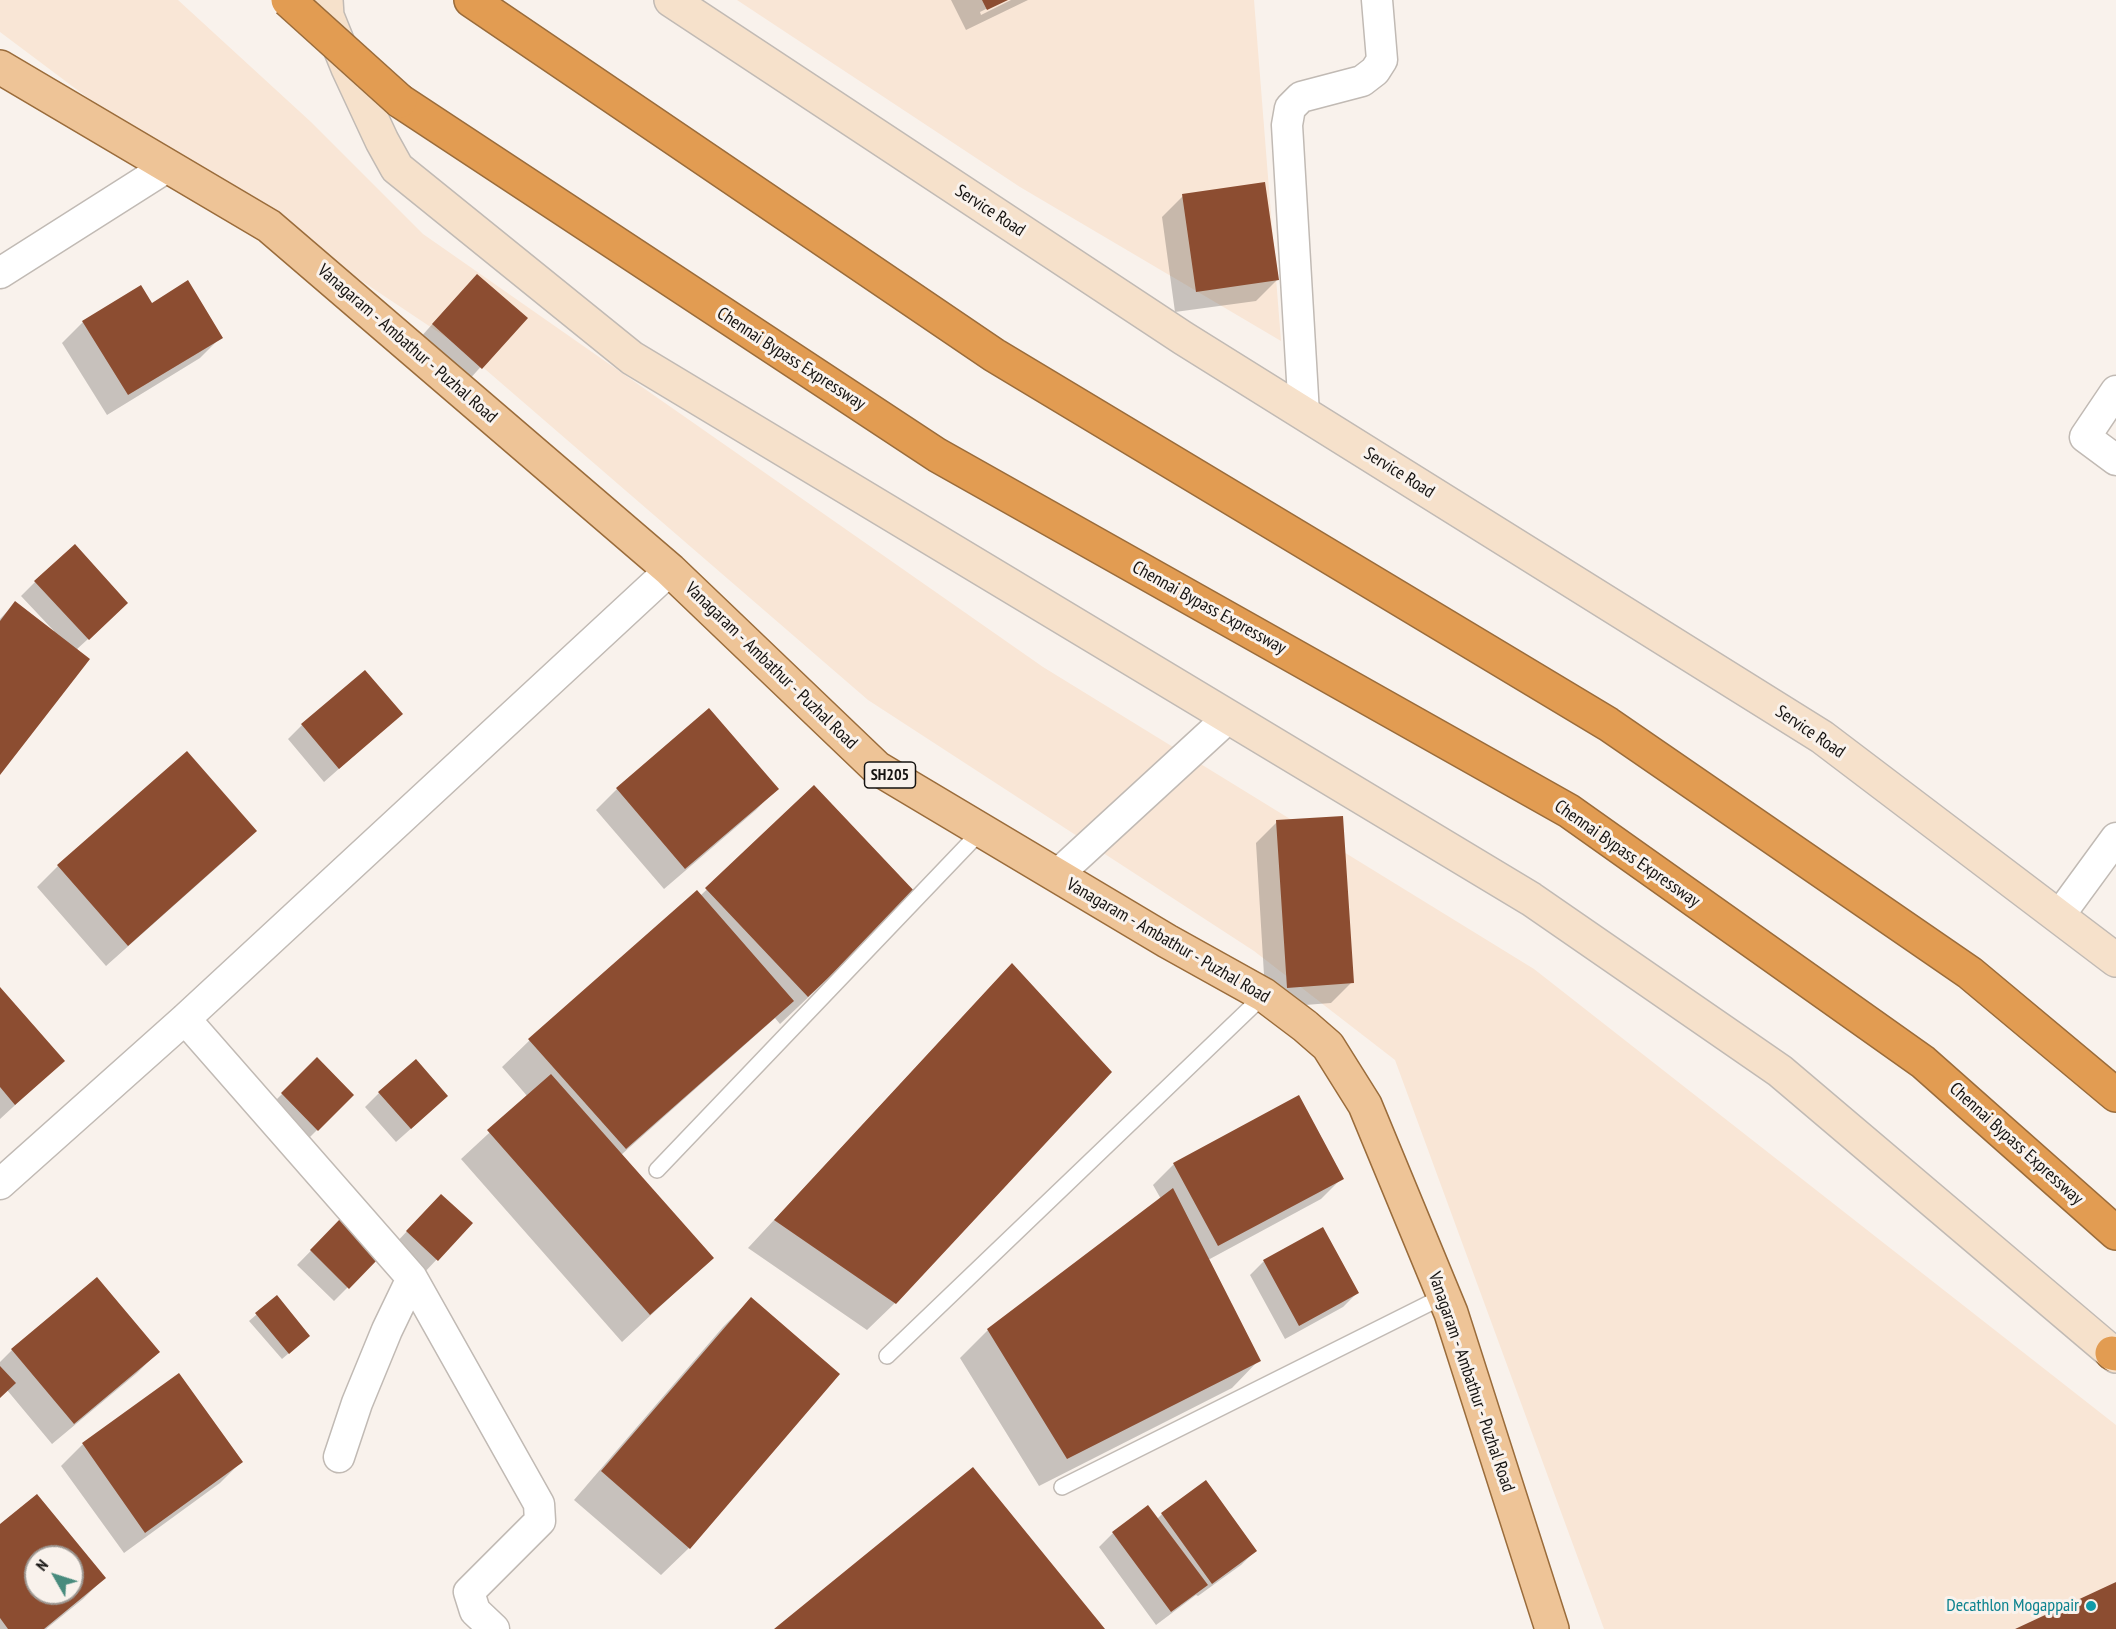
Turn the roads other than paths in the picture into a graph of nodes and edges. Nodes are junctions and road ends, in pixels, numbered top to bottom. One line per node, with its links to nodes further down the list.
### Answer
1 (288, 0): 24 (highway, Chennai Bypass Expressway, bridge)
2 (326, 0): 13 (street)
3 (671, 0): 10 (street, Service Road)
4 (1377, 0): 10 (street)
5 (472, 2): 21 (highway)
6 (0, 67): 7 (main road, Vanagaram - Ambathur - Puzhal Road / SH205)
7 (167, 167): 8 (street); 12 (main road, Vanagaram - Ambathur - Puzhal Road / SH205)
8 (0, 273)
9 (2116, 391): 11 (street)
10 (1304, 414): 17 (street, Service Road)
11 (2116, 460)
12 (670, 570): 14 (main road, Vanagaram - Ambathur - Puzhal Road / SH205); 20 (street)
13 (1229, 717): 16 (street); 27 (street)
14 (982, 830): 16 (main road, Vanagaram - Ambathur - Puzhal Road / SH205); 22 (lane)
15 (2113, 848): 17 (street)
16 (1057, 875): 19 (main road, Vanagaram - Ambathur - Puzhal Road / SH205)
17 (2059, 916): 18 (street, Service Road)
18 (2116, 960)
19 (1264, 995): 26 (main road, Vanagaram - Ambathur - Puzhal Road / SH205); 28 (lane)
20 (185, 1019): 23 (street); 25 (street)
21 (2116, 1095)
22 (657, 1170)
23 (0, 1184)
24 (2116, 1233)
25 (412, 1278): 29 (street); 31 (street)
26 (1444, 1296): 30 (lane); 32 (main road, Vanagaram - Ambathur - Puzhal Road / SH205)
27 (2115, 1355)
28 (887, 1356)
29 (339, 1457)
30 (1062, 1487)
31 (494, 1629)
32 (1552, 1629)

